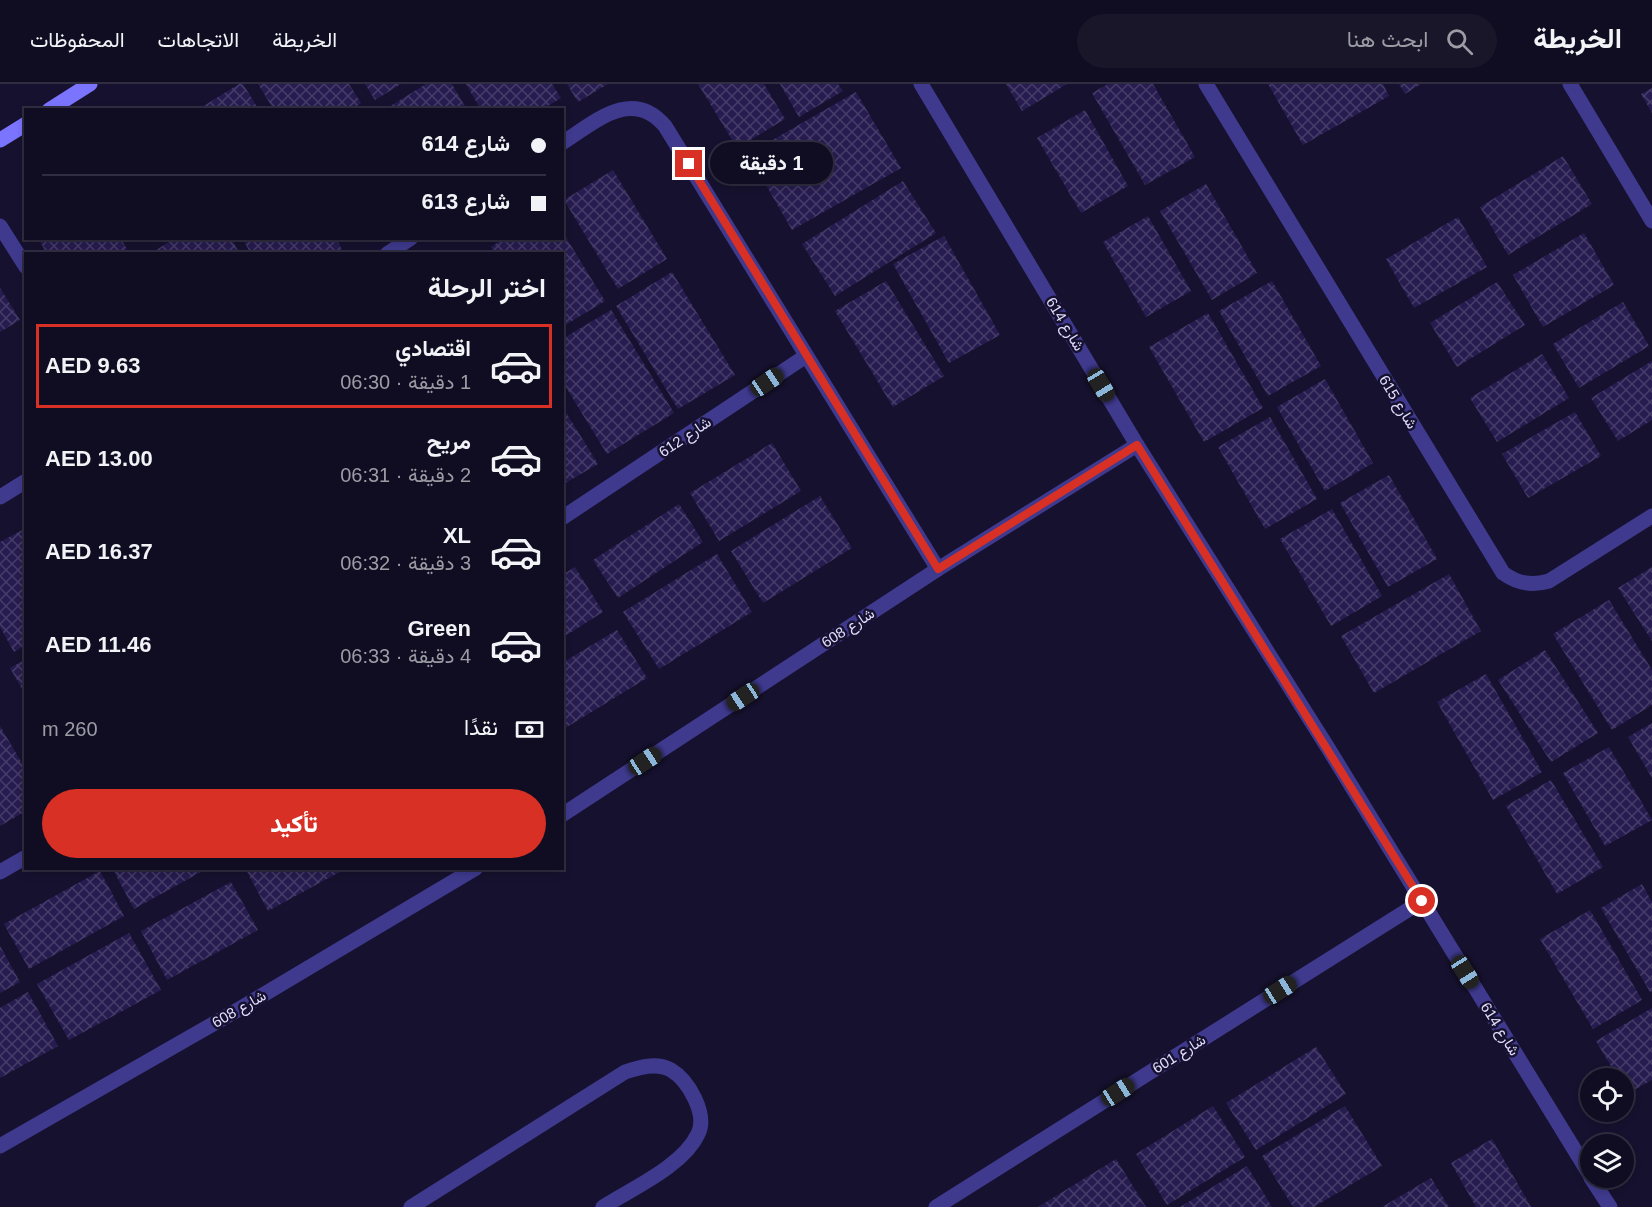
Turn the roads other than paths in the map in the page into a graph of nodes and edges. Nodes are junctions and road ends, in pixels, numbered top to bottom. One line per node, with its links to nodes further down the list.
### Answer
1 (90, 84): 5 (street)
2 (921, 84): 15 (street, شارع 614)
3 (1206, 84): 18 (street, شارع 615)
4 (1570, 84): 9 (street)
5 (52, 108)
6 (24, 125): 7 (street)
7 (0, 140)
8 (564, 142): 14 (street)
9 (1652, 221)
10 (0, 226): 13 (street)
11 (408, 240): 12 (street)
12 (390, 252)
13 (24, 264)
14 (806, 356): 19 (street, شارع 612); 20 (street)
15 (1137, 445): 20 (street, شارع 608); 25 (street, شارع 614)
16 (24, 482): 17 (street)
17 (0, 497)
18 (1652, 516)
19 (564, 517)
20 (938, 569): 21 (street, شارع 608)
21 (564, 814)
22 (24, 858): 24 (street)
23 (473, 870): 26 (street, شارع 608)
24 (0, 872)
25 (1422, 901): 27 (street, شارع 614); 29 (street, شارع 601)
26 (0, 1146)
27 (1580, 1158)
28 (1598, 1188): 33 (street, شارع 614)
29 (959, 1201): 32 (street, شارع 601)
30 (411, 1207): 31 (street)
31 (603, 1207)
32 (936, 1207)
33 (1610, 1207)

